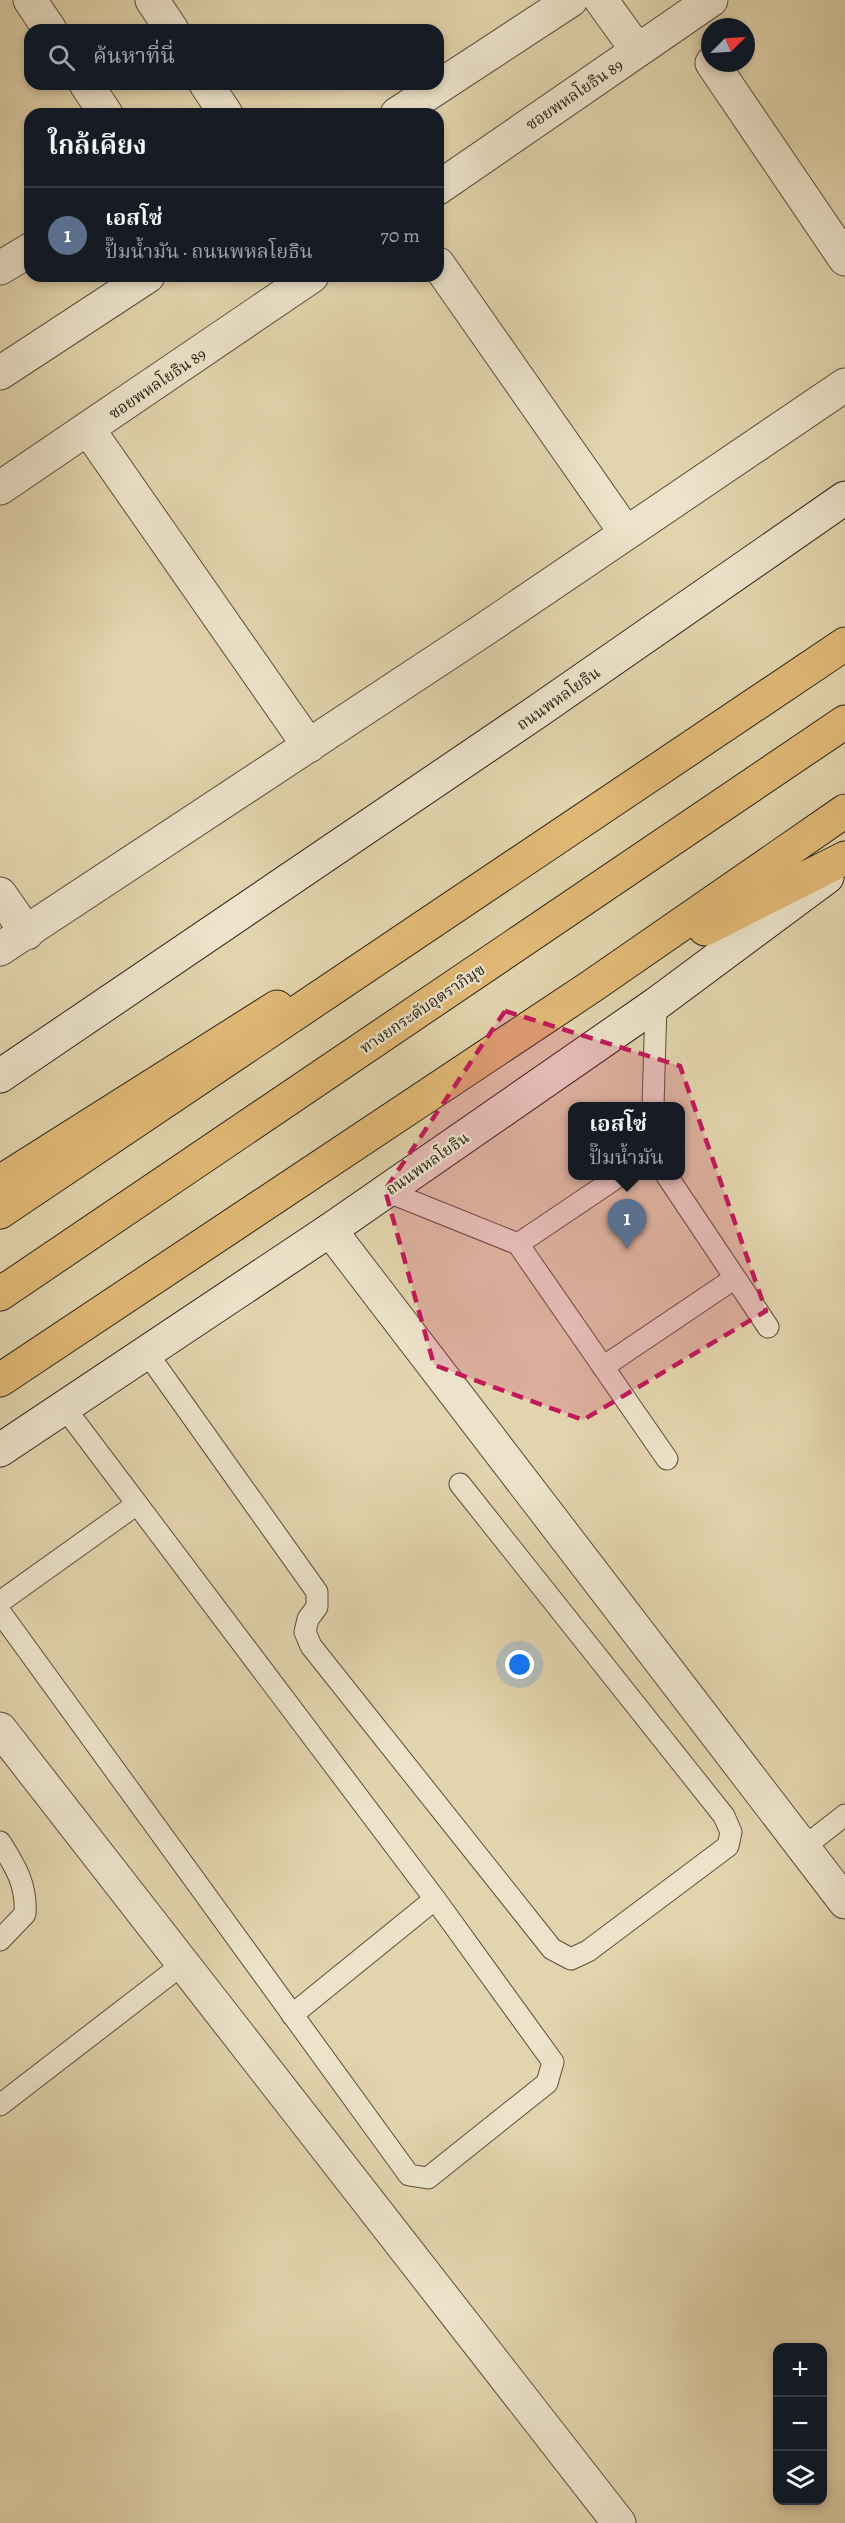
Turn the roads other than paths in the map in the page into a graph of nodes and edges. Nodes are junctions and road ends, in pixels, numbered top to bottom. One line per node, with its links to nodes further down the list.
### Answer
1 (30, 0): 7 (street)
2 (152, 0): 8 (street)
3 (571, 0): 12 (street)
4 (601, 0): 10 (street)
5 (711, 0): 6 (street, ซอยพหลโยธิน 89)
6 (682, 20): 9 (street); 10 (street, ซอยพหลโยธิน 89)
7 (46, 24)
8 (168, 24)
9 (701, 48)
10 (637, 50): 19 (street, ซอยพหลโยธิน 89)
11 (718, 72): 21 (street)
12 (444, 83)
13 (90, 90): 16 (street)
14 (210, 90): 17 (street)
15 (434, 90): 18 (street)
16 (102, 108)
17 (222, 108)
18 (406, 108)
19 (444, 184)
20 (24, 254): 22 (street)
21 (845, 259)
22 (0, 268)
23 (444, 273): 31 (street)
24 (139, 282): 26 (street)
25 (303, 282): 28 (street, ซอยพหลโยธิน 89)
26 (0, 373)
27 (845, 385): 31 (street)
28 (88, 429): 29 (street, ซอยพหลโยธิน 89); 35 (street)
29 (6, 472)
30 (845, 498): 43 (street, ถนนพหลโยธิน)
31 (626, 533): 35 (street)
32 (845, 636): 47 (highway)
33 (845, 644): 49 (highway)
34 (845, 722): 53 (highway, ทางยกระดับอุตราภิมุข)
35 (309, 746): 40 (street)
36 (845, 811): 41 (highway)
37 (845, 858): 41 (highway)
38 (845, 864): 42 (street, ถนนพหลโยธิน)
39 (0, 894): 40 (street)
40 (13, 941)
41 (592, 986): 57 (highway)
42 (656, 1004): 44 (lane); 48 (street, ถนนพหลโยธิน)
43 (0, 1076)
44 (653, 1102)
45 (613, 1180): 51 (lane)
46 (670, 1180): 52 (lane)
47 (0, 1182)
48 (386, 1191): 50 (street, ถนนพหลโยธิน); 51 (lane)
49 (0, 1212)
50 (330, 1230): 55 (street, ถนนพหลโยธิน); 68 (street)
51 (518, 1244): 56 (lane)
52 (735, 1278): 54 (lane); 56 (lane)
53 (0, 1294)
54 (768, 1327)
55 (147, 1353): 58 (street, ถนนพหลโยธิน); 61 (lane)
56 (603, 1367): 60 (lane)
57 (0, 1380)
58 (64, 1407): 59 (street, ถนนพหลโยธิน); 62 (lane)
59 (0, 1450)
60 (667, 1459)
61 (460, 1484)
62 (137, 1504): 63 (lane); 69 (lane)
63 (0, 1602)
64 (0, 1612): 73 (lane)
65 (0, 1729): 72 (street)
66 (845, 1815): 68 (lane)
67 (0, 1842): 71 (lane)
68 (804, 1847): 70 (street)
69 (435, 1899): 73 (lane); 73 (lane)
70 (845, 1902)
71 (0, 1940)
72 (183, 1964): 74 (lane); 75 (street)
73 (292, 2015)
74 (0, 2105)
75 (619, 2523)

